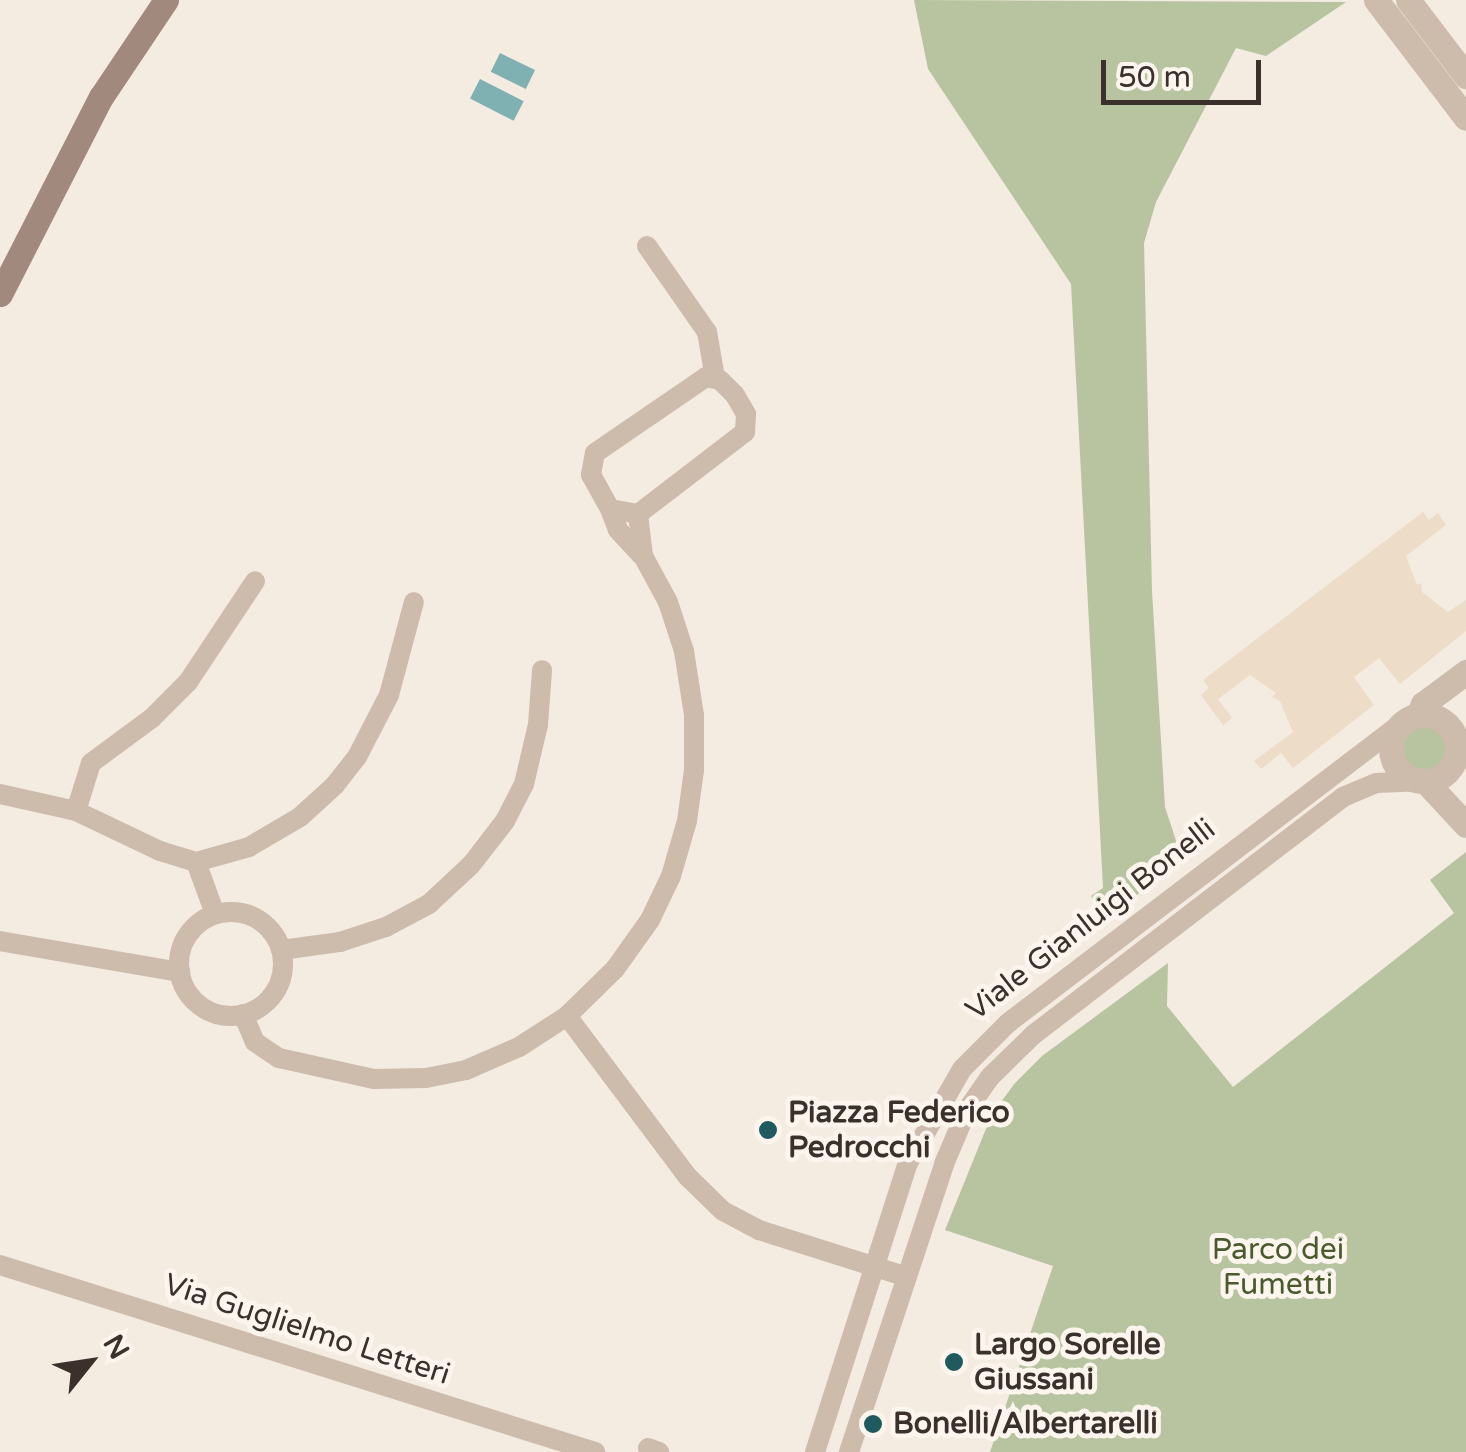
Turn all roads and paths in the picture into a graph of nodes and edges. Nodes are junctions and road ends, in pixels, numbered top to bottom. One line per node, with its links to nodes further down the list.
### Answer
1 (166, 0): 7 (main road)
2 (1376, 0): 5 (street)
3 (1408, 0): 4 (street)
4 (1466, 76)
5 (1466, 118)
6 (647, 246): 8 (street)
7 (0, 294)
8 (715, 378): 9 (street); 10 (street)
9 (610, 510): 10 (street); 11 (street)
10 (638, 514): 11 (street)
11 (643, 556): 28 (street)
12 (255, 581): 20 (street)
13 (414, 602): 22 (street)
14 (542, 670): 25 (street)
15 (1466, 672): 16 (street, Viale Gianluigi Bonelli)
16 (1410, 719): 17 (street); 18 (street); 30 (street, Viale Gianluigi Bonelli)
17 (1462, 749): 18 (street)
18 (1425, 781): 21 (street); 31 (street, Viale Gianluigi Bonelli)
19 (0, 794): 20 (street)
20 (76, 812): 22 (street)
21 (1466, 825)
22 (196, 862): 23 (street)
23 (215, 914): 25 (street); 26 (street)
24 (0, 941): 26 (street)
25 (281, 950): 27 (street)
26 (180, 972): 27 (street)
27 (244, 1014): 28 (street)
28 (567, 1016): 30 (street)
29 (0, 1265): 32 (street, Via Guglielmo Letteri)
30 (875, 1267): 31 (street); 33 (street, Viale Gianluigi Bonelli)
31 (907, 1276): 34 (street, Viale Gianluigi Bonelli)
32 (595, 1452)
33 (815, 1452)
34 (849, 1452)

